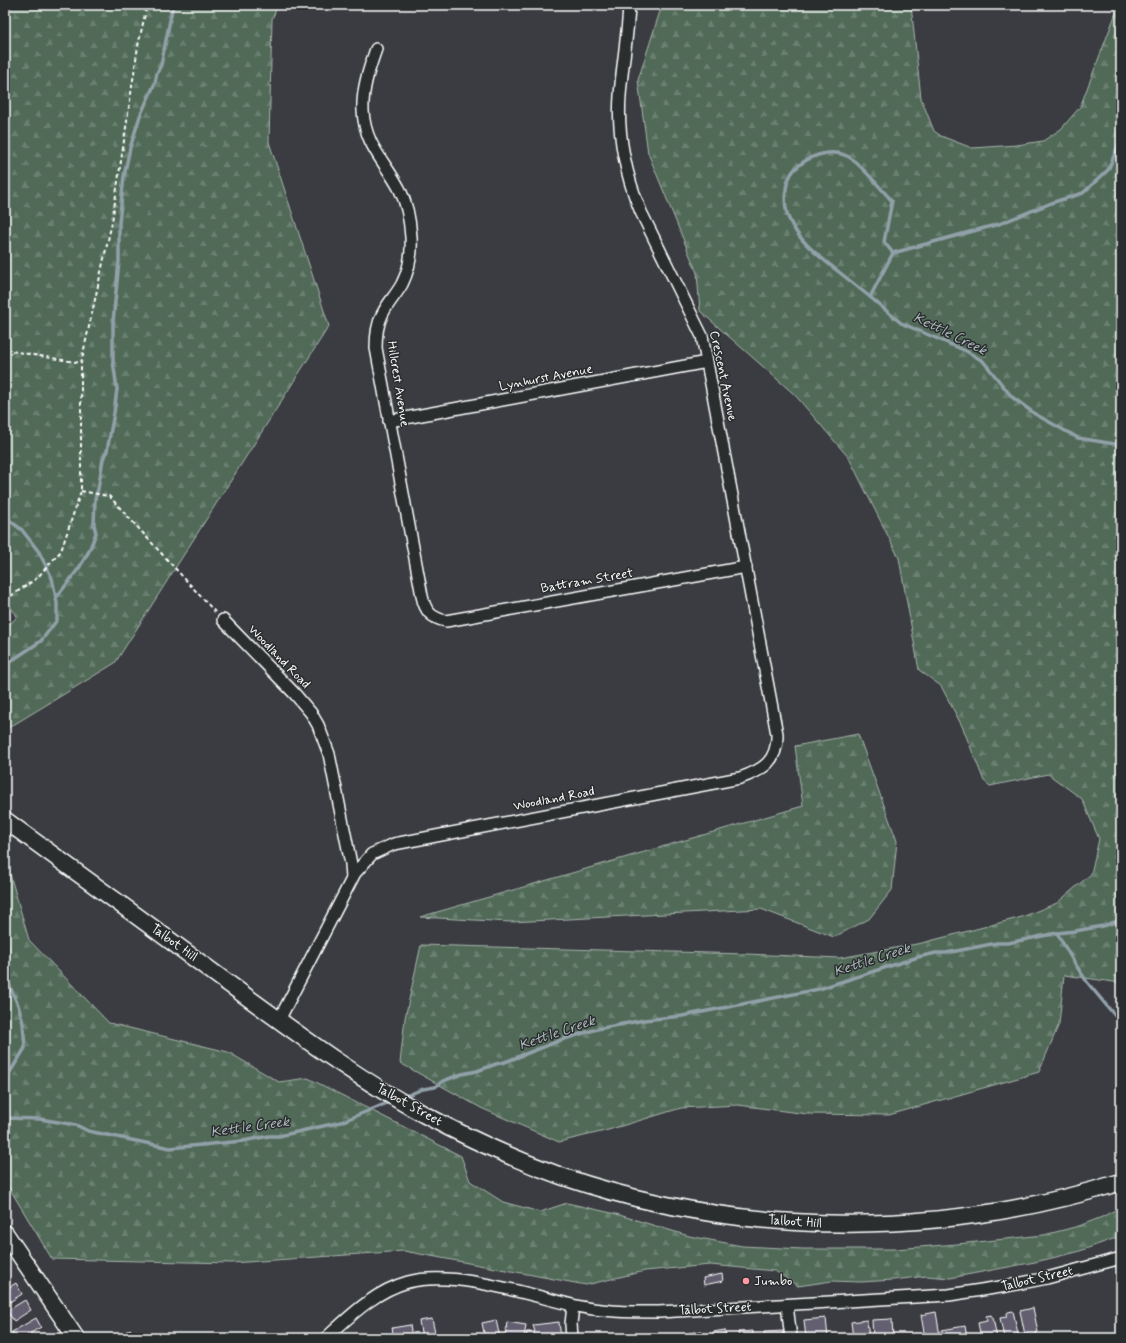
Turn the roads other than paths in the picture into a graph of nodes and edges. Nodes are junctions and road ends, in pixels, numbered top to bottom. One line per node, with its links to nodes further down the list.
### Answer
1 (629, 5): 3 (street, Crescent Avenue)
2 (376, 49): 4 (street, Hillcrest Avenue)
3 (708, 362): 4 (street, Lynhurst Avenue); 5 (street, Crescent Avenue)
4 (389, 421): 6 (street, Hillcrest Avenue)
5 (746, 567): 6 (street, Battram Street); 8 (street, Crescent Avenue)
6 (433, 617)
7 (223, 620): 10 (street, Woodland Road)
8 (770, 762): 10 (street, Woodland Road)
9 (5, 820): 11 (main road, Talbot Hill)
10 (352, 878): 11 (street, Woodland Road)
11 (279, 1020): 12 (main road, Talbot Hill)
12 (344, 1065): 13 (main road, Talbot Street)
13 (477, 1141): 14 (main road, Talbot Hill)
14 (1121, 1182)
15 (5, 1233): 20 (main road)
16 (1120, 1259): 17 (lane); 18 (street, Talbot Street)
17 (1121, 1271)
18 (787, 1305): 19 (street, Talbot Street); 23 (street)
19 (573, 1306): 21 (street, Talbot Street); 22 (street)
20 (76, 1338)
21 (326, 1338)
22 (572, 1338)
23 (791, 1338)

